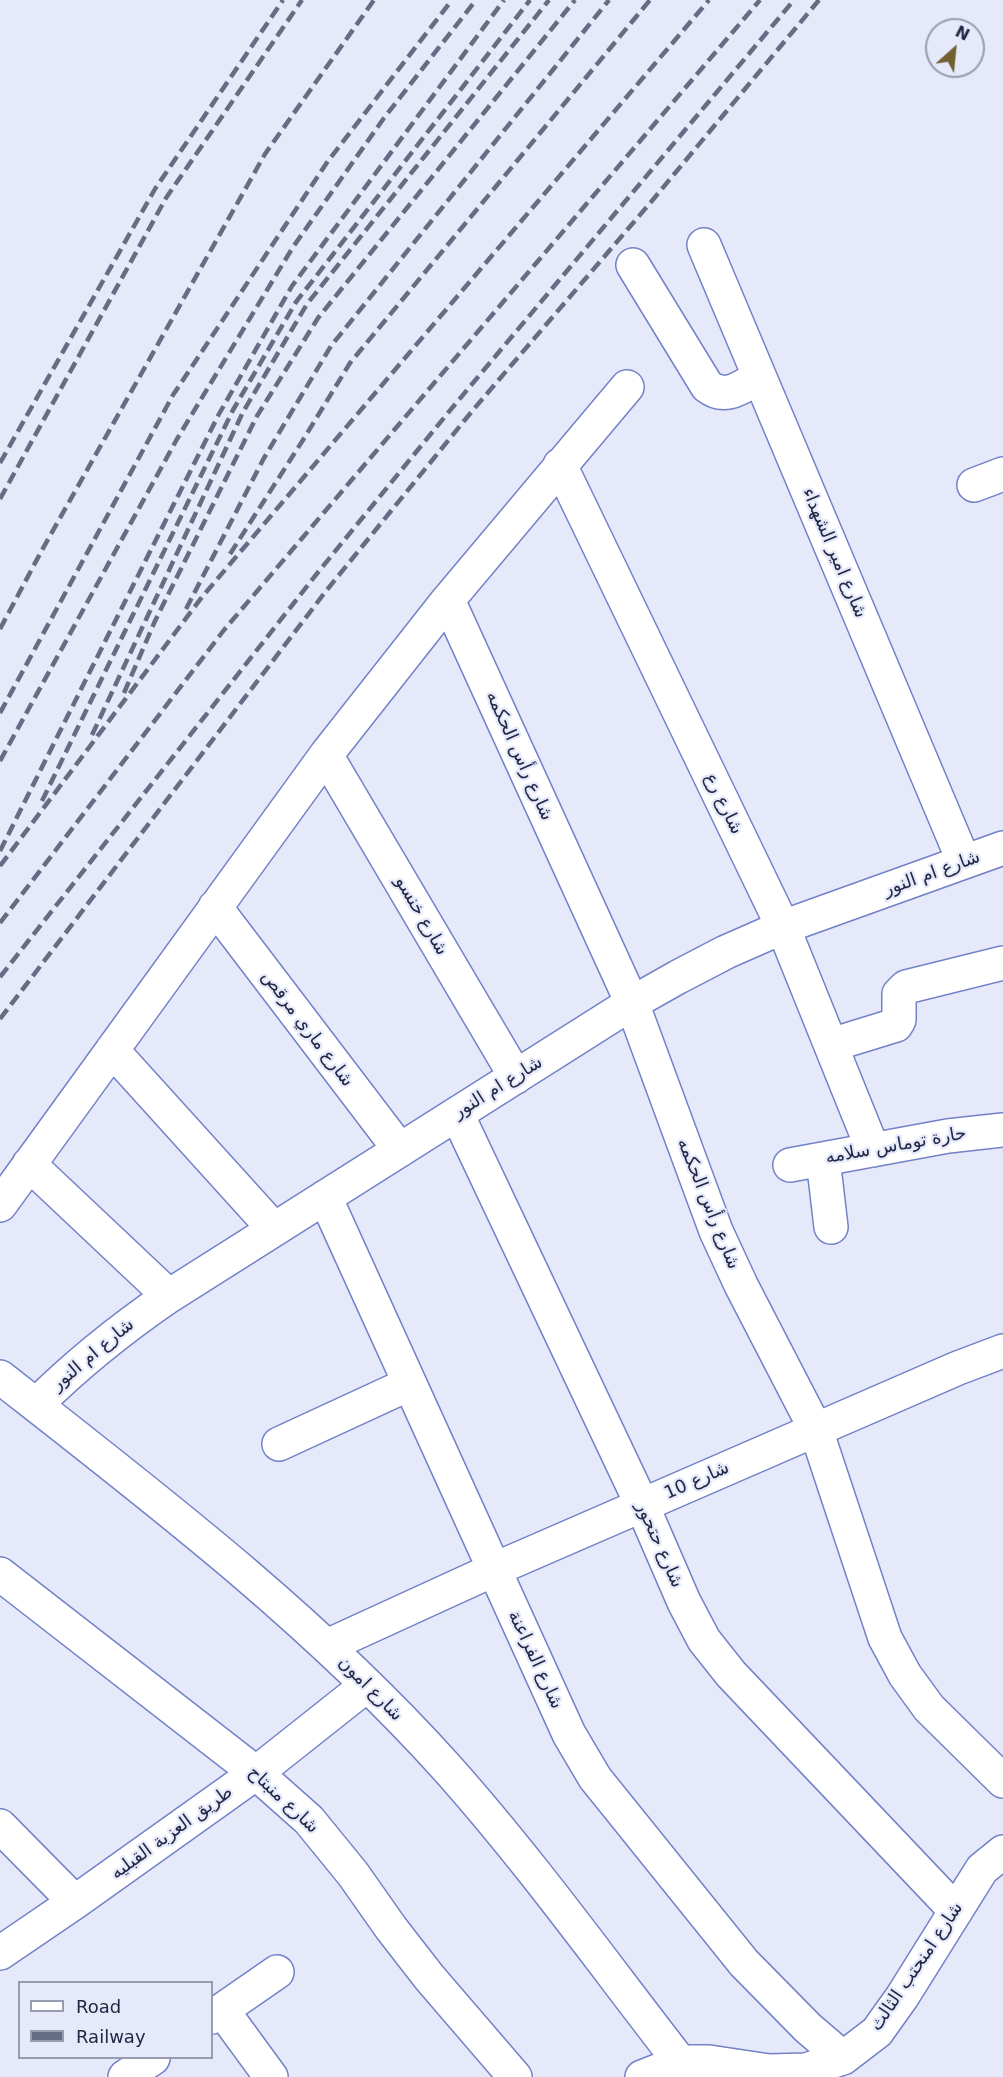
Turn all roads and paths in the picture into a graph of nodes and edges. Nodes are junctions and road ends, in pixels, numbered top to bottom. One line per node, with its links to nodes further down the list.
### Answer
1 (704, 244): 3 (street, شارع امير الشهداء)
2 (633, 265): 3 (street)
3 (759, 376): 9 (street, شارع امير الشهداء)
4 (627, 387): 5 (street)
5 (560, 465): 6 (street); 11 (street, شارع رع)
6 (448, 600): 7 (street); 13 (street, شارع رأس الحكمه)
7 (326, 755): 10 (street); 16 (street, شارع خنسو)
8 (1003, 848): 9 (street, شارع ام النور)
9 (964, 862): 11 (street, شارع ام النور)
10 (215, 907): 15 (street); 19 (street, شارع ماري مرقص)
11 (783, 927): 13 (street, شارع ام النور); 14 (street, شارع رع)
12 (1003, 963): 14 (street)
13 (632, 1003): 16 (street, شارع ام النور); 33 (street, شارع رأس الحكمه)
14 (831, 1045): 20 (street, شارع رع)
15 (112, 1050): 22 (street); 27 (street)
16 (516, 1077): 17 (street, شارع ام النور)
17 (457, 1114): 19 (street, شارع ام النور); 35 (street, شارع حتحور)
18 (1003, 1130): 20 (street, حارة توماس سلامه)
19 (400, 1150): 24 (street, شارع ام النور)
20 (873, 1150): 21 (street, حارة توماس سلامه)
21 (823, 1159): 23 (street, حارة توماس سلامه); 26 (street)
22 (29, 1164): 25 (street); 28 (street)
23 (790, 1165)
24 (325, 1197): 27 (street, شارع ام النور); 31 (street, شارع الفراعنة)
25 (0, 1205)
26 (831, 1227)
27 (274, 1229): 28 (street, شارع ام النور)
28 (169, 1296): 32 (street, شارع ام النور)
29 (1003, 1351): 33 (street, شارع 10)
30 (0, 1377): 32 (street, شارع امون)
31 (409, 1384): 34 (street); 36 (street, شارع الفراعنة)
32 (36, 1406): 38 (street, شارع امون)
33 (816, 1430): 35 (street, شارع 10); 41 (street, شارع رأس الحكمه)
34 (279, 1444)
35 (642, 1505): 36 (street, شارع 10); 45 (street, شارع حتحور)
36 (493, 1570): 38 (street, شارع 10); 49 (street, شارع الفراعنة)
37 (0, 1574): 40 (street, شارع منبتاح)
38 (327, 1646): 39 (street, شارع امون)
39 (367, 1685): 40 (street, طريق العزبة القبليه); 51 (street, شارع امون)
40 (256, 1773): 44 (street, طريق العزبة القبليه); 55 (street, شارع منبتاح)
41 (1003, 1781)
42 (0, 1826): 44 (street)
43 (1002, 1847): 45 (street, شارع امنحتب الثالث)
44 (75, 1902): 46 (street, طريق العزبة القبليه)
45 (956, 1911): 49 (street, شارع امنحتب الثالث)
46 (0, 1953)
47 (277, 1972): 48 (street)
48 (217, 2013): 54 (street)
49 (843, 2058): 52 (street, شارع امنحتب الثالث)
50 (152, 2059): 53 (street)
51 (680, 2062): 52 (street, شارع امنحتب الثالث); 56 (street, شارع امنحتب الثالث)
52 (770, 2074)
53 (125, 2077)
54 (271, 2077)
55 (515, 2077)
56 (642, 2077)

